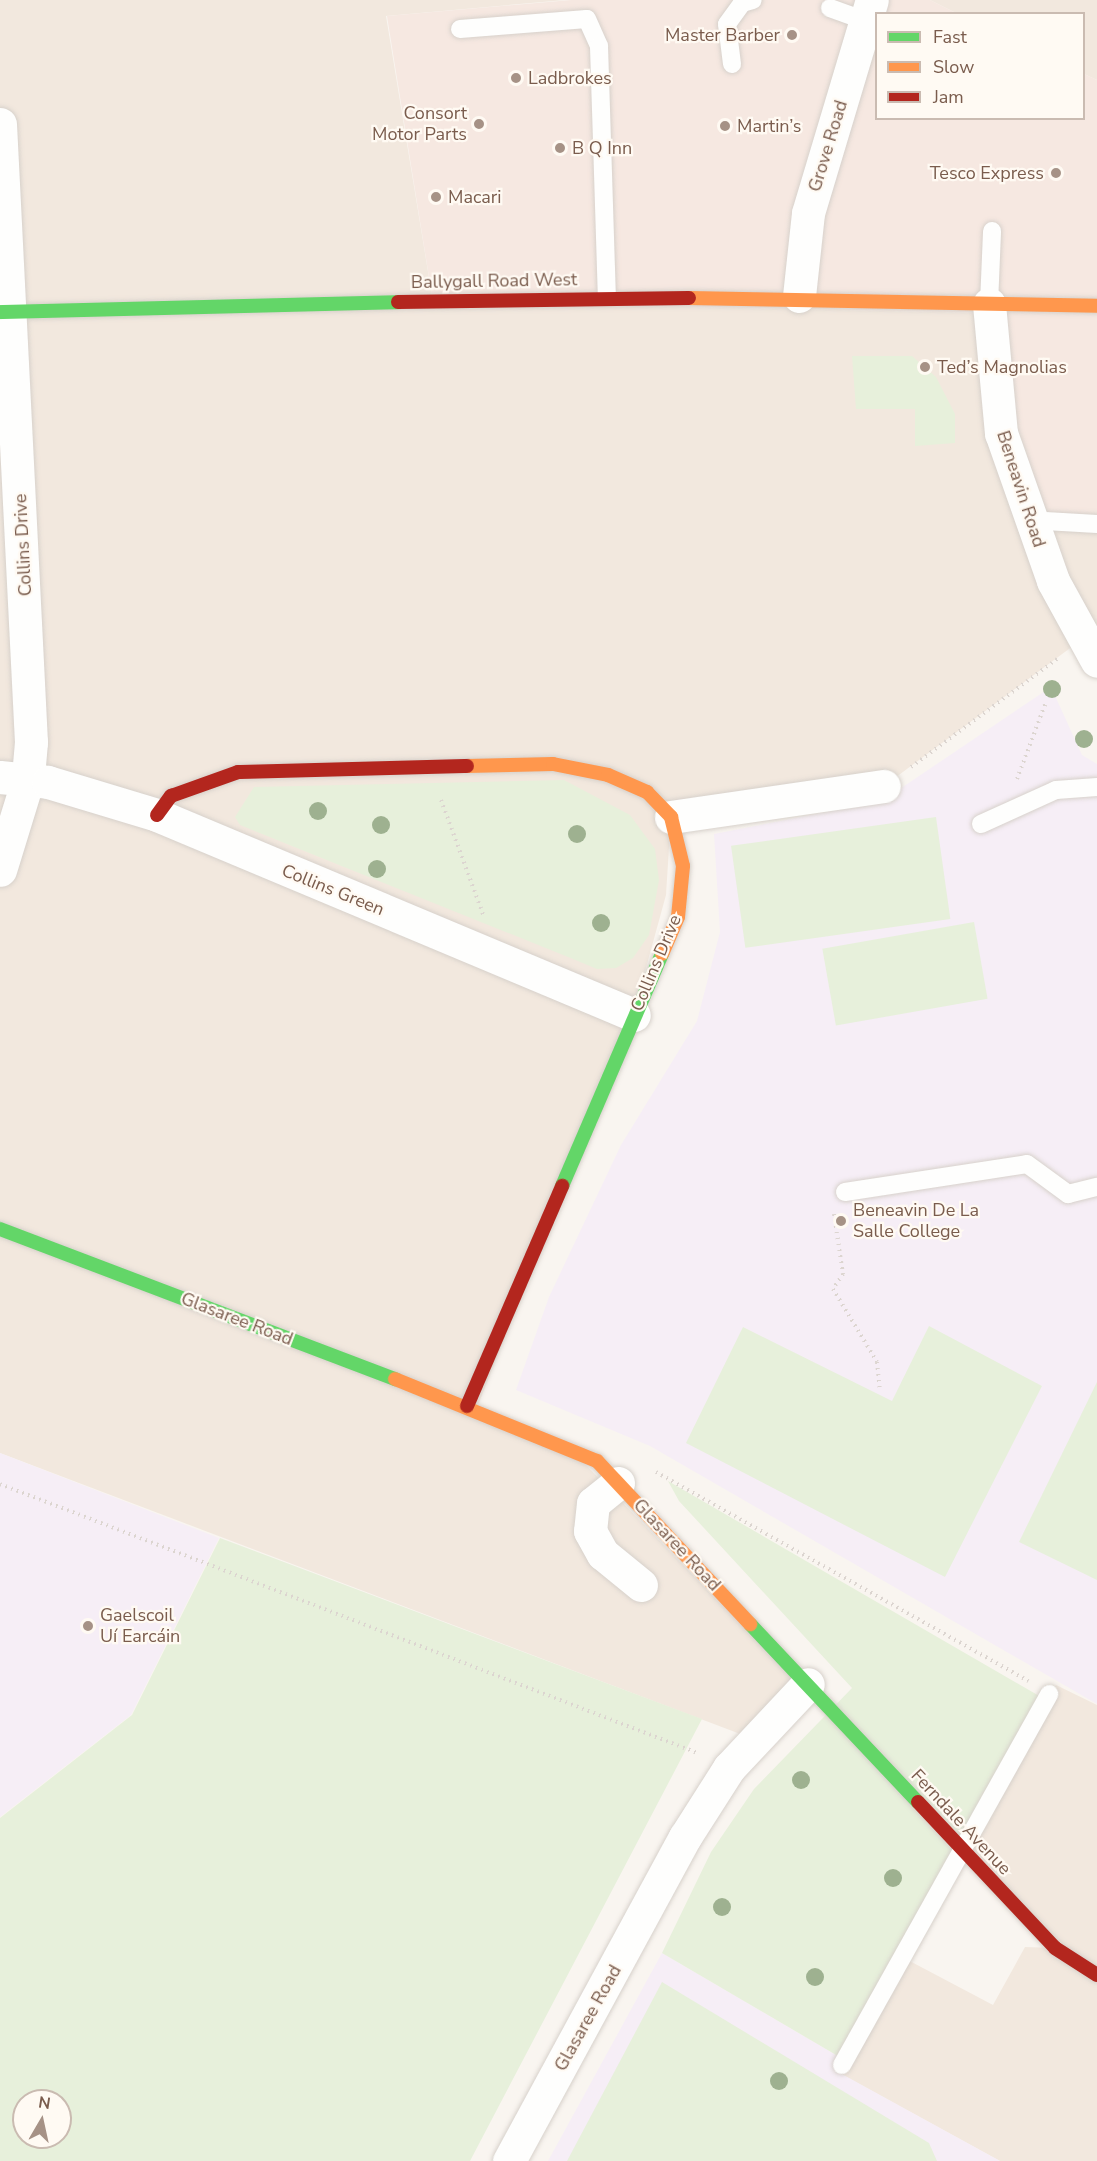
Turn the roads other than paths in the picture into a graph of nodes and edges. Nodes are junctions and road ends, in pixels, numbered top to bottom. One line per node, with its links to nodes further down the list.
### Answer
1 (753, 0): 5 (lane)
2 (830, 8): 3 (lane)
3 (869, 10): 9 (street, Grove Road)
4 (460, 29): 8 (lane)
5 (732, 64)
6 (0, 124): 12 (street, Collins Drive)
7 (992, 231): 10 (lane)
8 (607, 296): 9 (street, Ballygall Road West); 12 (street, Ballygall Road West)
9 (799, 296): 10 (street, Ballygall Road West)
10 (989, 304): 11 (street, Ballygall Road West); 13 (street, Beneavin Road)
11 (1097, 306)
12 (5, 312): 16 (street, Collins Drive)
13 (1028, 520): 14 (lane); 15 (street, Beneavin Road)
14 (1097, 524)
15 (1089, 651)
16 (14, 778): 19 (street, Collins Green); 22 (street, Collins Drive)
17 (884, 786): 20 (street)
18 (1097, 787): 21 (lane)
19 (157, 815): 20 (street); 23 (street, Collins Green)
20 (671, 817): 23 (street, Collins Drive)
21 (981, 824)
22 (0, 870)
23 (634, 1015): 27 (street, Collins Drive)
24 (1097, 1187): 25 (lane)
25 (844, 1192)
26 (0, 1229): 27 (street, Glasaree Road)
27 (467, 1406): 28 (street, Glasaree Road)
28 (618, 1483): 29 (street); 30 (street, Glasaree Road)
29 (641, 1585)
30 (808, 1684): 32 (street, Ferndale Avenue); 35 (street, Glasaree Road)
31 (1050, 1694): 32 (lane)
32 (961, 1850): 33 (street, Ferndale Avenue); 34 (lane)
33 (1097, 1975)
34 (842, 2065)
35 (509, 2161)

